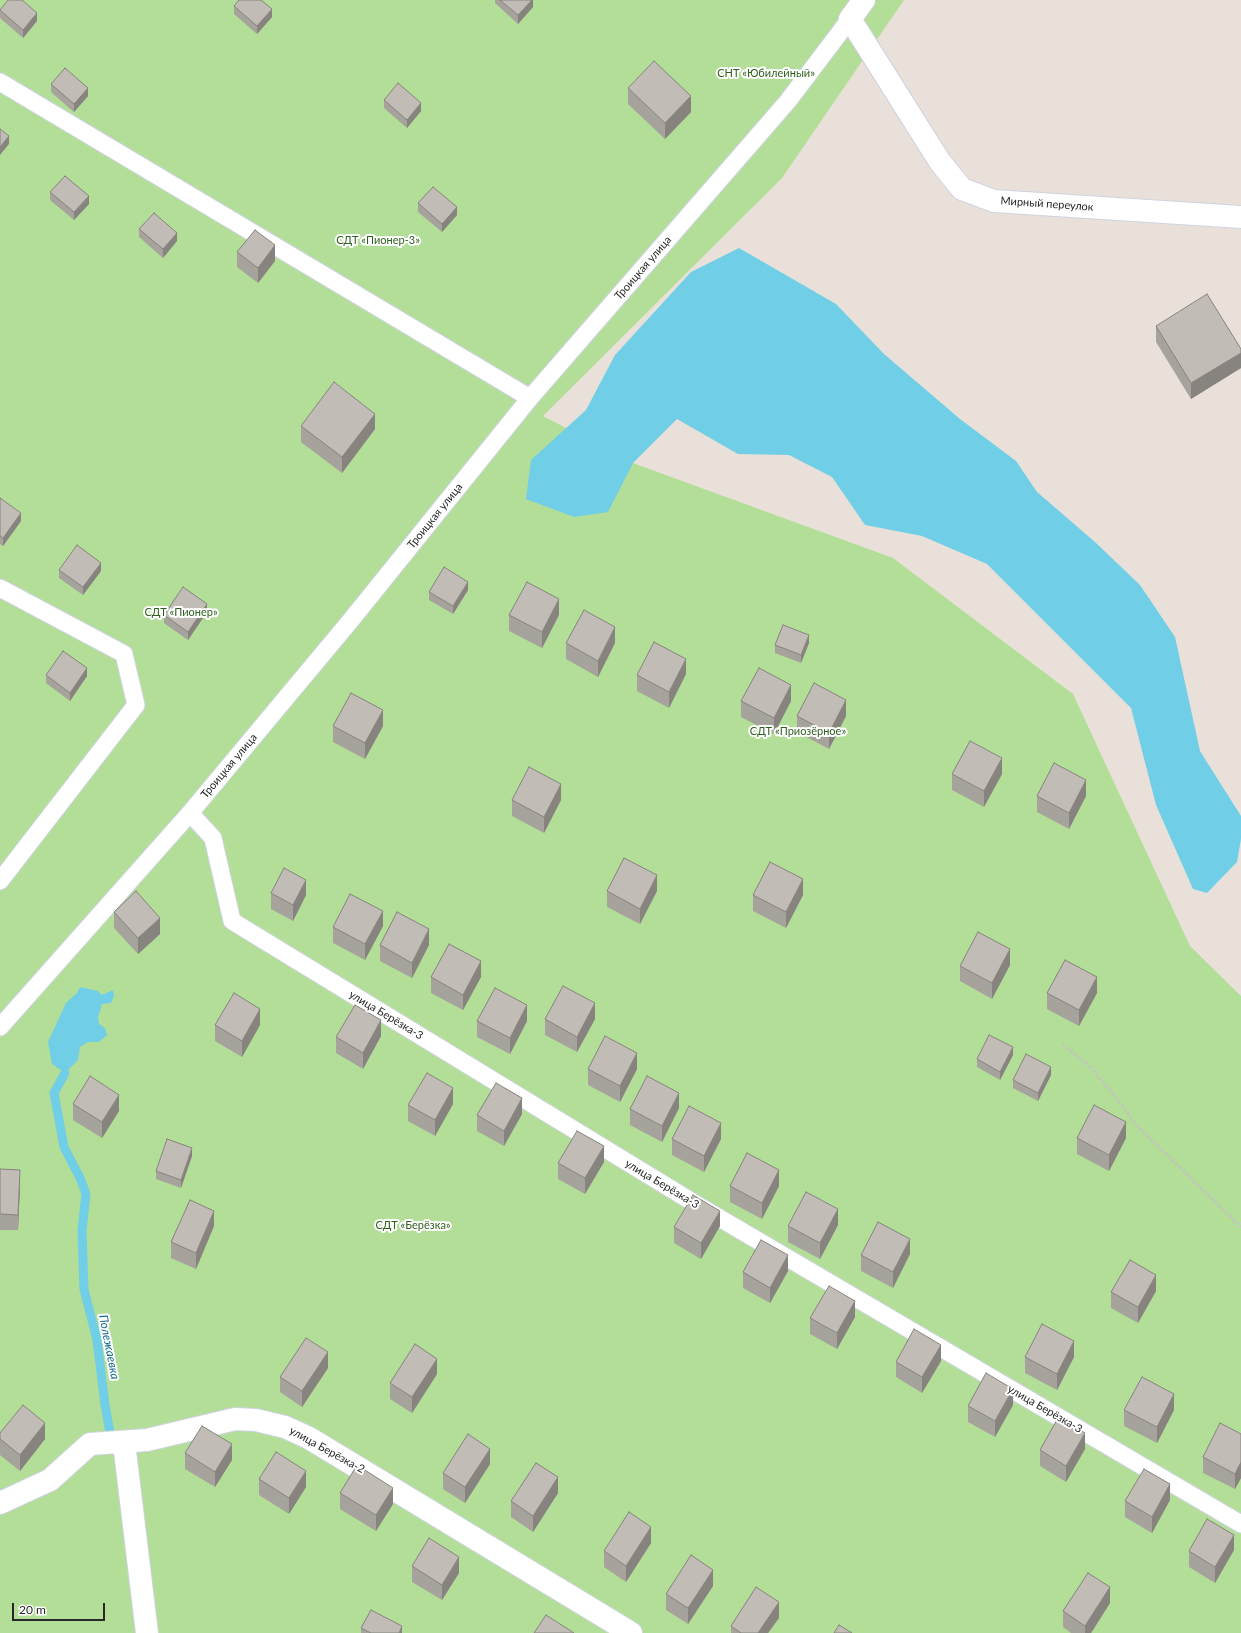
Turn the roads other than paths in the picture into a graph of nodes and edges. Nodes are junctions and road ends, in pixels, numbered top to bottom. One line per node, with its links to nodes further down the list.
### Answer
1 (864, 0): 2 (street, Троицкая улица)
2 (850, 19): 4 (street, Мирный переулок); 5 (lane, Троицкая улица)
3 (0, 82): 5 (lane)
4 (1241, 217)
5 (530, 398): 7 (lane, Троицкая улица)
6 (0, 588): 8 (lane)
7 (190, 813): 9 (lane, Троицкая улица); 12 (lane, улица Берёзка-3)
8 (0, 881)
9 (0, 1027)
10 (124, 1443): 11 (street, улица Берёзка-2); 13 (street); 14 (street, улица Берёзка-2)
11 (0, 1503)
12 (1241, 1524)
13 (147, 1633)
14 (631, 1633)

